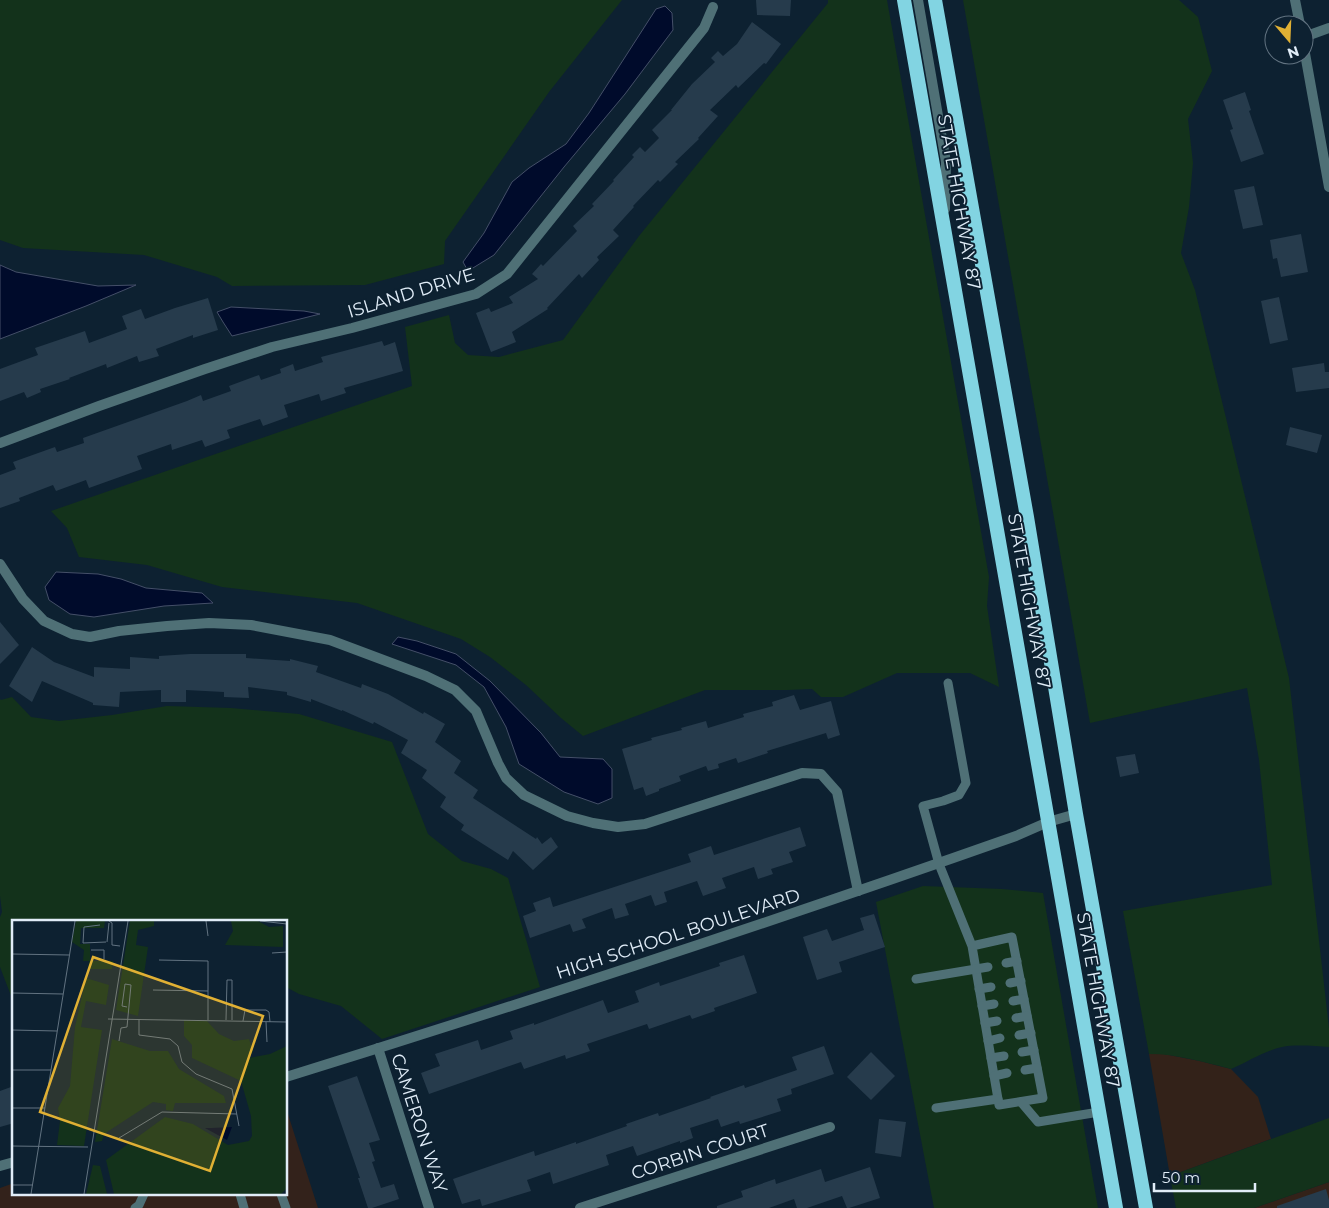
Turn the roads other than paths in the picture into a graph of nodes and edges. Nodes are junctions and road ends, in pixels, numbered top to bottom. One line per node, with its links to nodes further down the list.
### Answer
1 (904, 0): 11 (highway, STATE HIGHWAY 87)
2 (918, 0): 11 (street)
3 (935, 0): 15 (highway)
4 (1295, 0): 6 (street)
5 (713, 6): 12 (street, ISLAND DRIVE)
6 (1298, 15)
7 (1329, 28): 8 (street)
8 (1314, 33)
9 (1307, 65): 10 (street)
10 (1329, 186)
11 (944, 227): 16 (highway, STATE HIGHWAY 87)
12 (0, 443)
13 (0, 564): 18 (street)
14 (948, 683): 17 (lane)
15 (1076, 814): 16 (street, HIGH SCHOOL BOULEVARD); 63 (highway)
16 (1048, 822): 17 (street, HIGH SCHOOL BOULEVARD); 54 (highway, STATE HIGHWAY 87)
17 (939, 864): 18 (street, HIGH SCHOOL BOULEVARD); 19 (lane)
18 (858, 891): 41 (street, HIGH SCHOOL BOULEVARD)
19 (972, 946): 20 (lane); 23 (lane)
20 (1017, 961): 21 (lane); 25 (lane)
21 (1006, 963)
22 (988, 967): 23 (lane)
23 (975, 968): 24 (lane); 28 (lane)
24 (916, 979)
25 (1021, 982): 26 (lane); 29 (lane)
26 (1010, 983)
27 (991, 987): 28 (lane)
28 (979, 989): 32 (lane)
29 (1024, 999): 30 (lane); 33 (lane)
30 (1013, 1001)
31 (994, 1004): 32 (lane)
32 (982, 1006): 36 (lane)
33 (1027, 1016): 34 (lane); 37 (lane)
34 (1016, 1018)
35 (997, 1021): 36 (lane)
36 (985, 1023): 40 (lane)
37 (1031, 1033): 38 (lane); 42 (lane)
38 (1019, 1035)
39 (1000, 1038): 40 (lane)
40 (988, 1041): 45 (lane)
41 (378, 1048): 49 (street, HIGH SCHOOL BOULEVARD); 60 (street, CAMERON WAY)
42 (1034, 1050): 43 (lane); 46 (lane)
43 (1022, 1052)
44 (1004, 1056): 45 (lane)
45 (991, 1058): 50 (lane)
46 (1038, 1068): 47 (lane); 52 (lane)
47 (1025, 1070)
48 (1007, 1073): 50 (lane)
49 (288, 1076)
50 (994, 1076): 51 (lane)
51 (998, 1099): 52 (lane); 53 (lane)
52 (1021, 1102): 54 (lane)
53 (936, 1108)
54 (1099, 1112): 62 (highway, STATE HIGHWAY 87)
55 (830, 1127): 61 (street, CORBIN COURT)
56 (143, 1196): 58 (lane)
57 (282, 1196): 59 (lane)
58 (135, 1208)
59 (286, 1208)
60 (429, 1208)
61 (580, 1208)
62 (1116, 1208)
63 (1146, 1208)

